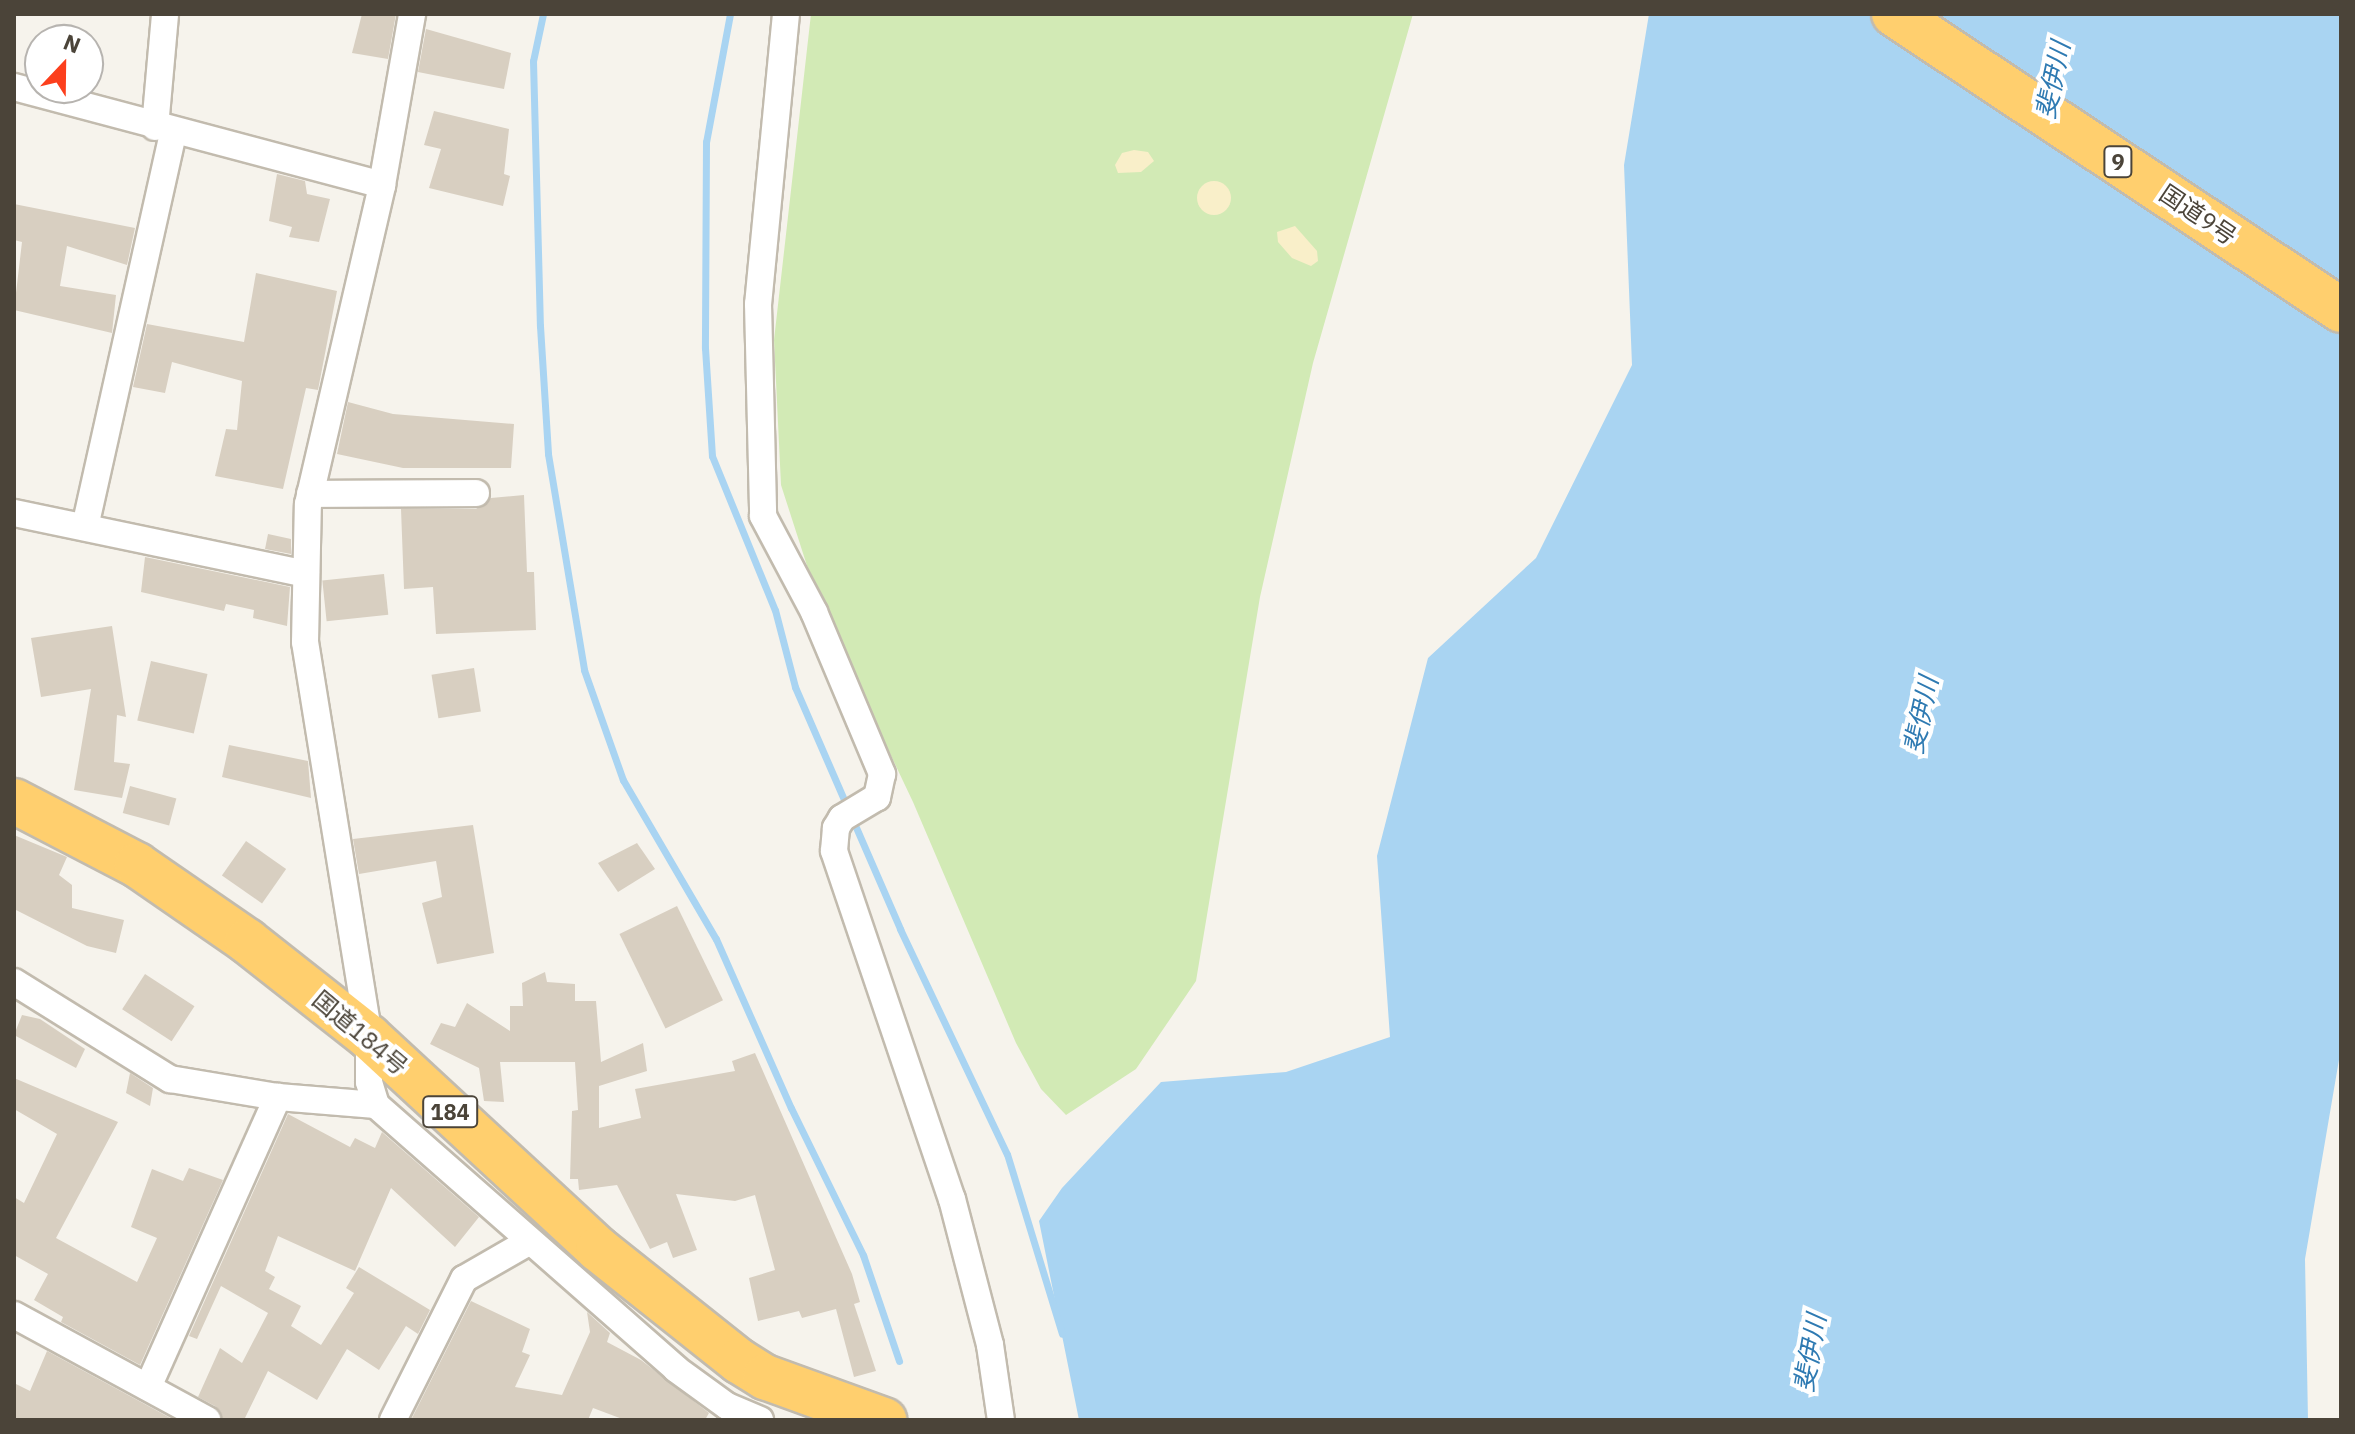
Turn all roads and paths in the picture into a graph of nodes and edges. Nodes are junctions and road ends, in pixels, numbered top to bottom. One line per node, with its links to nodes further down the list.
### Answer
1 (165, 14): 6 (street)
2 (412, 14): 7 (street)
3 (786, 14): 26 (street)
4 (1894, 14): 8 (highway, 国道9号 / 9)
5 (14, 87): 6 (street)
6 (164, 130): 7 (street); 12 (street)
7 (382, 185): 10 (street)
8 (2341, 310)
9 (476, 493): 10 (street)
10 (310, 494): 13 (street)
11 (14, 513): 12 (street)
12 (85, 527): 13 (street)
13 (306, 574): 16 (street)
14 (14, 801): 16 (highway, 国道184号 / 184)
15 (14, 982): 17 (street)
16 (369, 1037): 18 (street); 25 (highway, 国道184号 / 184)
17 (278, 1097): 18 (street); 21 (street)
18 (376, 1105): 19 (street)
19 (530, 1241): 23 (street); 24 (street)
20 (14, 1315): 21 (street)
21 (148, 1387): 22 (street)
22 (207, 1420)
23 (393, 1420)
24 (760, 1420)
25 (884, 1420)
26 (1001, 1420)

